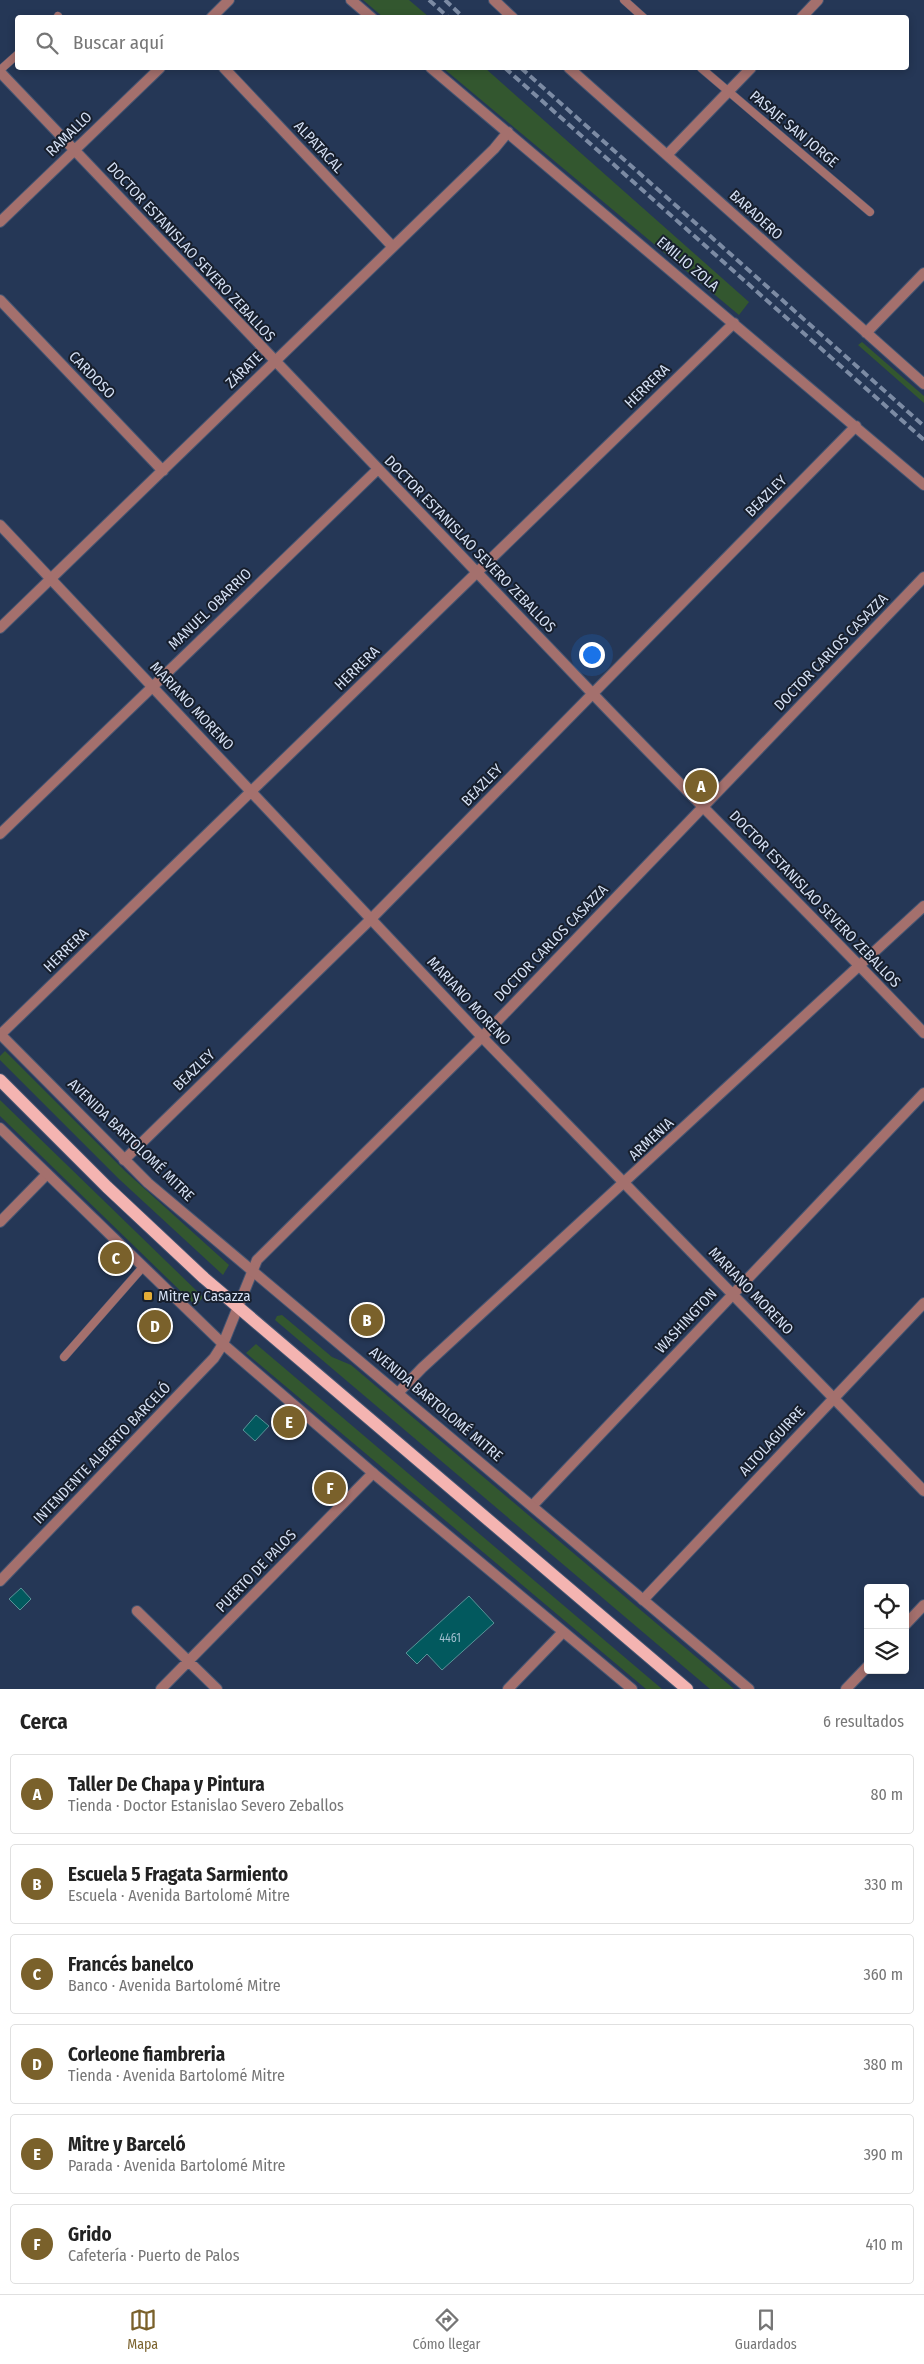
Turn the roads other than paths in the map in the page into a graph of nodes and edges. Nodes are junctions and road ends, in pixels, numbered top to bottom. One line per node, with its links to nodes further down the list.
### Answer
1 (229, 0): 6 (street)
2 (351, 0): 7 (street)
3 (494, 0): 8 (street)
4 (624, 0): 9 (lane)
5 (818, 0): 10 (street)
6 (215, 15)
7 (368, 15)
8 (510, 15)
9 (641, 15)
10 (804, 15)
11 (15, 57): 18 (lane)
12 (158, 70): 21 (street, RAMALLO)
13 (226, 70): 25 (street, ALPATACAL)
14 (433, 70): 20 (street, EMILIO ZOLA)
15 (571, 70): 22 (street, BARADERO)
16 (703, 70): 19 (lane, PASAJE SAN JORGE)
17 (749, 70): 19 (street)
18 (0, 71): 21 (street, DOCTOR ESTANISLAO SEVERO ZEBALLOS)
19 (728, 91): 22 (street); 23 (lane, PASAJE SAN JORGE)
20 (508, 132): 25 (street, ZÁRATE); 28 (street, EMILIO ZOLA)
21 (74, 150): 24 (street, RAMALLO); 30 (street, DOCTOR ESTANISLAO SEVERO ZEBALLOS)
22 (667, 155): 29 (street, BARADERO)
23 (870, 212)
24 (0, 222)
25 (392, 246): 30 (street, ZÁRATE)
26 (924, 273): 29 (street)
27 (0, 300): 34 (street, CARDOSO)
28 (734, 323): 32 (street, EMILIO ZOLA); 37 (street, HERRERA)
29 (866, 333): 31 (street, BARADERO)
30 (274, 362): 33 (street, DOCTOR ESTANISLAO SEVERO ZEBALLOS); 34 (street, ZÁRATE)
31 (924, 384)
32 (856, 426): 35 (street, EMILIO ZOLA); 42 (street, BEAZLEY)
33 (377, 470): 37 (street, DOCTOR ESTANISLAO SEVERO ZEBALLOS); 41 (street, MANUEL OBARRIO)
34 (163, 471): 39 (street, ZÁRATE)
35 (924, 485)
36 (0, 525): 39 (street, MARIANO MORENO)
37 (478, 571): 42 (street, DOCTOR ESTANISLAO SEVERO ZEBALLOS); 43 (street, HERRERA)
38 (924, 577): 44 (street, DOCTOR CARLOS CASAZZA)
39 (52, 578): 40 (street, ZÁRATE); 41 (street, MARIANO MORENO)
40 (0, 628)
41 (151, 686): 43 (street, MARIANO MORENO); 45 (street, MANUEL OBARRIO)
42 (592, 694): 44 (street, DOCTOR ESTANISLAO SEVERO ZEBALLOS); 47 (street, BEAZLEY)
43 (252, 791): 47 (street, MARIANO MORENO); 50 (street, HERRERA)
44 (703, 806): 48 (street, DOCTOR ESTANISLAO SEVERO ZEBALLOS); 51 (street, DOCTOR CARLOS CASAZZA)
45 (0, 834)
46 (924, 906): 48 (street, ARMENIA)
47 (372, 918): 51 (street, MARIANO MORENO); 55 (street, BEAZLEY)
48 (860, 965): 49 (street, DOCTOR ESTANISLAO SEVERO ZEBALLOS); 57 (street, ARMENIA)
49 (924, 1033)
50 (0, 1034): 55 (street, AVENIDA BARTOLOMÉ MITRE)
51 (482, 1037): 57 (street, MARIANO MORENO); 60 (street, DOCTOR CARLOS CASAZZA)
52 (0, 1080): 63 (main road)
53 (924, 1092): 61 (street, WASHINGTON)
54 (0, 1128): 56 (street)
55 (124, 1160): 60 (street, AVENIDA BARTOLOMÉ MITRE)
56 (47, 1174): 58 (street); 59 (street)
57 (626, 1183): 61 (street, MARIANO MORENO); 66 (street, ARMENIA)
58 (0, 1222)
59 (142, 1268): 64 (street); 65 (lane)
60 (250, 1271): 63 (street, DOCTOR CARLOS CASAZZA); 66 (street, AVENIDA BARTOLOMÉ MITRE)
61 (732, 1294): 67 (street, MARIANO MORENO); 70 (street, WASHINGTON)
62 (924, 1304): 67 (street, ALTOLAGUIRRE)
63 (237, 1307): 64 (street, DOCTOR CARLOS CASAZZA); 83 (main road)
64 (223, 1344): 68 (street); 71 (street, INTENDENTE ALBERTO BARCELÓ)
65 (64, 1357)
66 (398, 1393): 70 (street, AVENIDA BARTOLOMÉ MITRE)
67 (834, 1397): 69 (street, MARIANO MORENO); 72 (street, ALTOLAGUIRRE)
68 (373, 1473): 76 (street); 77 (street, PUERTO DE PALOS)
69 (924, 1491)
70 (533, 1506): 72 (street, AVENIDA BARTOLOMÉ MITRE)
71 (0, 1581)
72 (643, 1600): 84 (street, AVENIDA BARTOLOMÉ MITRE)
73 (924, 1605): 75 (street)
74 (137, 1611): 77 (street)
75 (909, 1621)
76 (563, 1632): 81 (street); 82 (street)
77 (189, 1661): 79 (street, PUERTO DE PALOS); 80 (street)
78 (864, 1670): 85 (street)
79 (161, 1689)
80 (217, 1689)
81 (508, 1689)
82 (632, 1689)
83 (687, 1689)
84 (748, 1689)
85 (846, 1689)

